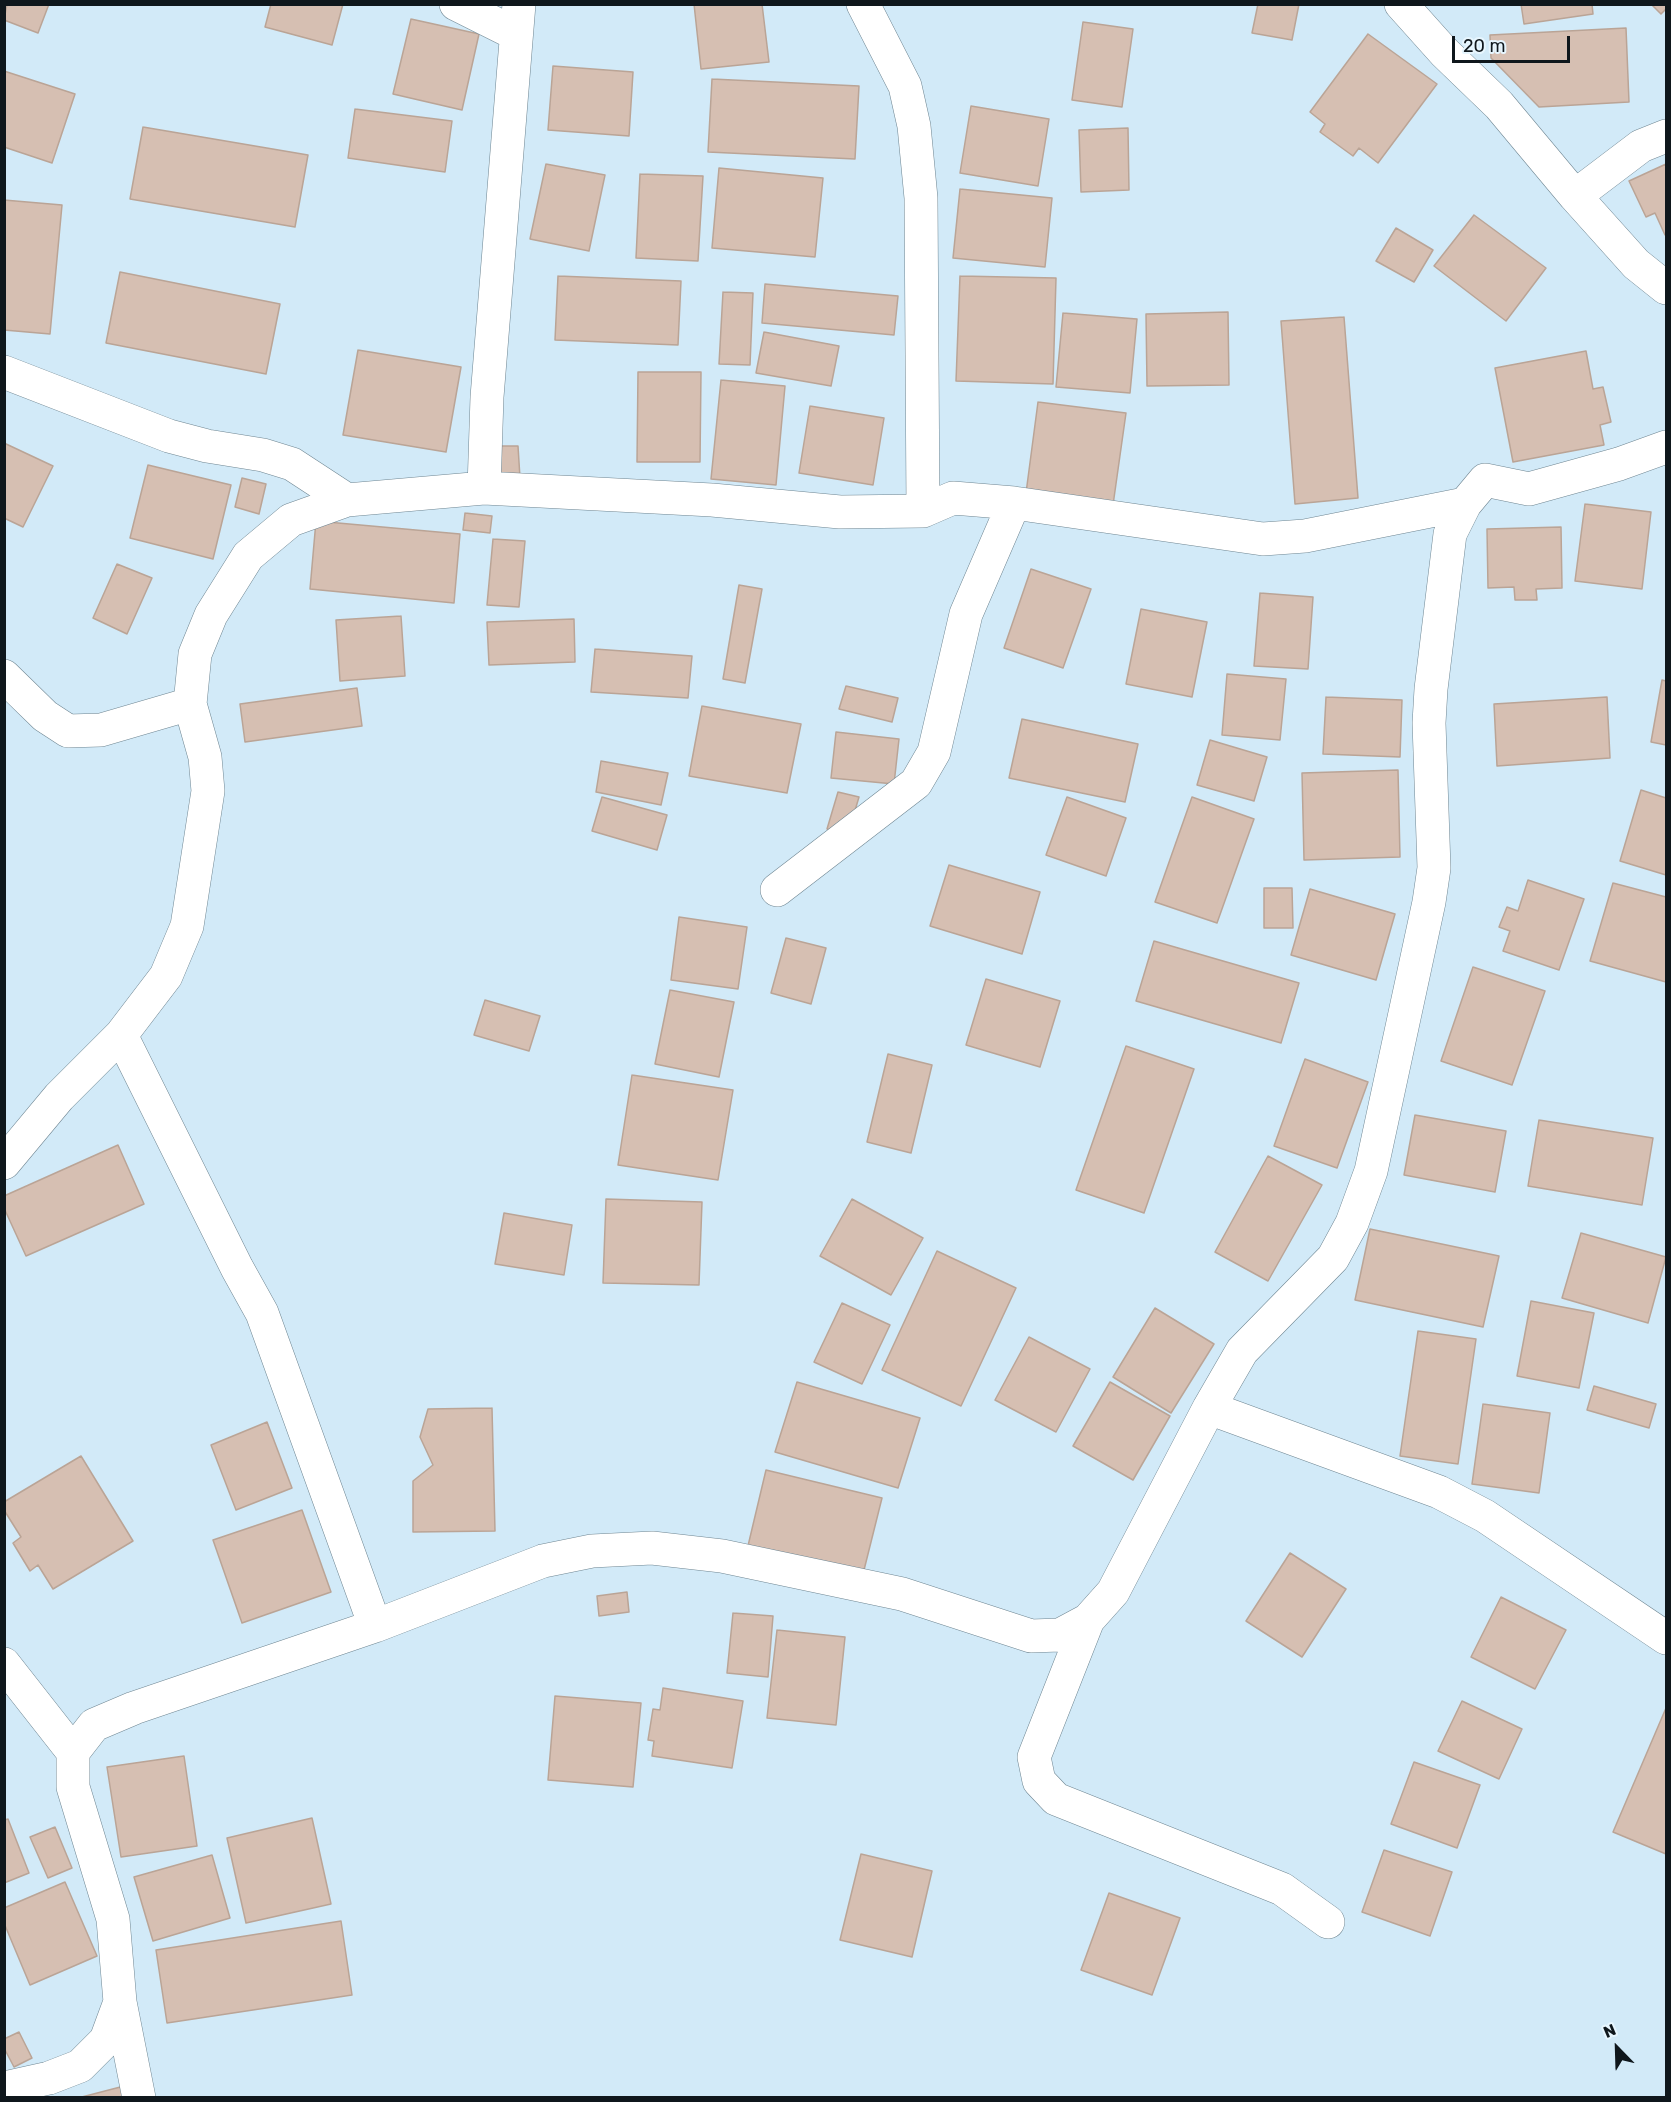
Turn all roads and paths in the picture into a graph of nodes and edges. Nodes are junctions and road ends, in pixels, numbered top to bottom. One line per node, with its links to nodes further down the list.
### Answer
1 (456, 4): 4 (street)
2 (863, 4): 14 (street)
3 (1401, 4): 6 (street)
4 (517, 19): 10 (street)
5 (1666, 136): 6 (street)
6 (1575, 196): 7 (street)
7 (1666, 288)
8 (4, 372): 11 (street)
9 (1666, 447): 13 (street)
10 (484, 488): 11 (street); 14 (street)
11 (347, 500): 16 (street)
12 (1014, 503): 13 (street); 14 (street); 17 (street)
13 (1465, 504): 20 (street)
14 (922, 511)
15 (4, 676): 16 (street)
16 (190, 704): 18 (street)
17 (777, 890)
18 (121, 1035): 19 (street); 22 (street)
19 (4, 1163)
20 (1209, 1408): 21 (street); 23 (street)
21 (1088, 1620): 22 (street); 26 (street)
22 (375, 1626): 25 (street)
23 (1666, 1638)
24 (4, 1664): 25 (street)
25 (73, 1752): 27 (street)
26 (1328, 1922)
27 (120, 2002): 28 (street); 29 (street)
28 (4, 2088)
29 (140, 2097)

